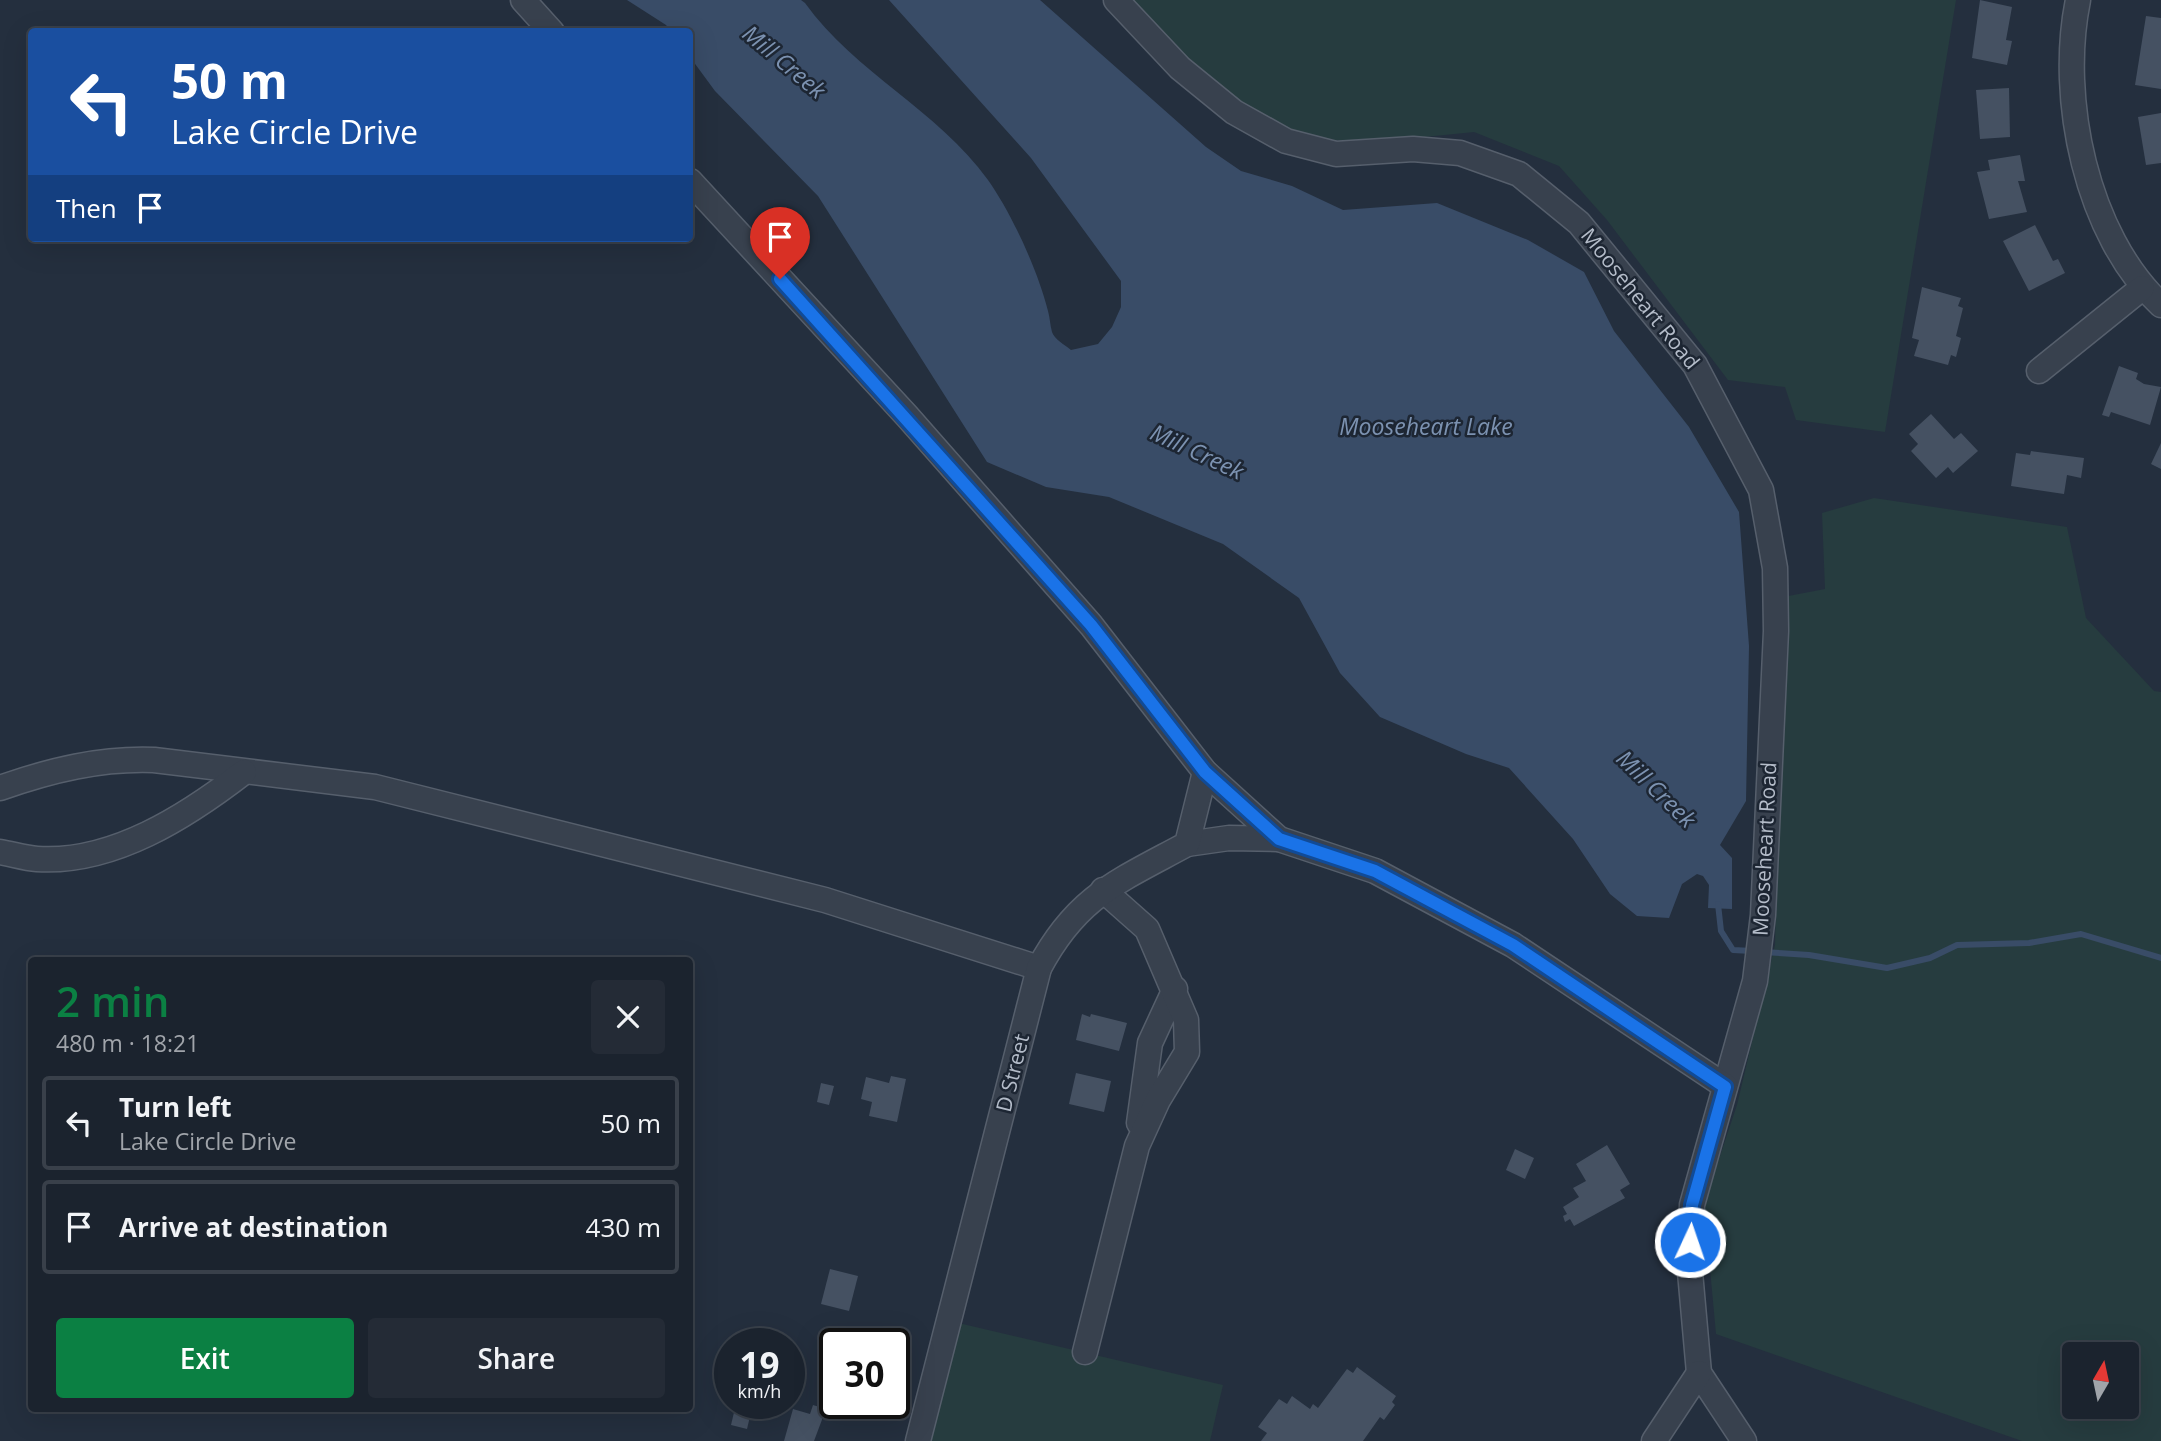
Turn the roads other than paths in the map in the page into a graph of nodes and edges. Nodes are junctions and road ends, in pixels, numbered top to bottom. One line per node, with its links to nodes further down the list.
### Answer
1 (523, 0): 4 (street)
2 (1116, 0): 18 (street, Mooseheart Road)
3 (2078, 0): 6 (street)
4 (548, 28)
5 (693, 184): 10 (street)
6 (2143, 288): 7 (street); 8 (street)
7 (2161, 305)
8 (2039, 372)
9 (244, 772): 11 (street); 14 (street); 16 (street)
10 (1205, 772): 12 (street); 13 (street)
11 (0, 788)
12 (1279, 839): 13 (street); 18 (street)
13 (1187, 844): 15 (street, D Street)
14 (0, 852)
15 (1103, 890): 16 (street, D Street); 17 (street)
16 (1039, 968): 22 (street, D Street)
17 (1175, 989): 19 (street); 19 (street)
18 (1725, 1087): 21 (street, Mooseheart Road)
19 (1137, 1146): 20 (street)
20 (1086, 1352)
21 (1699, 1373): 23 (street); 24 (street)
22 (918, 1441)
23 (1654, 1441)
24 (1744, 1441)

